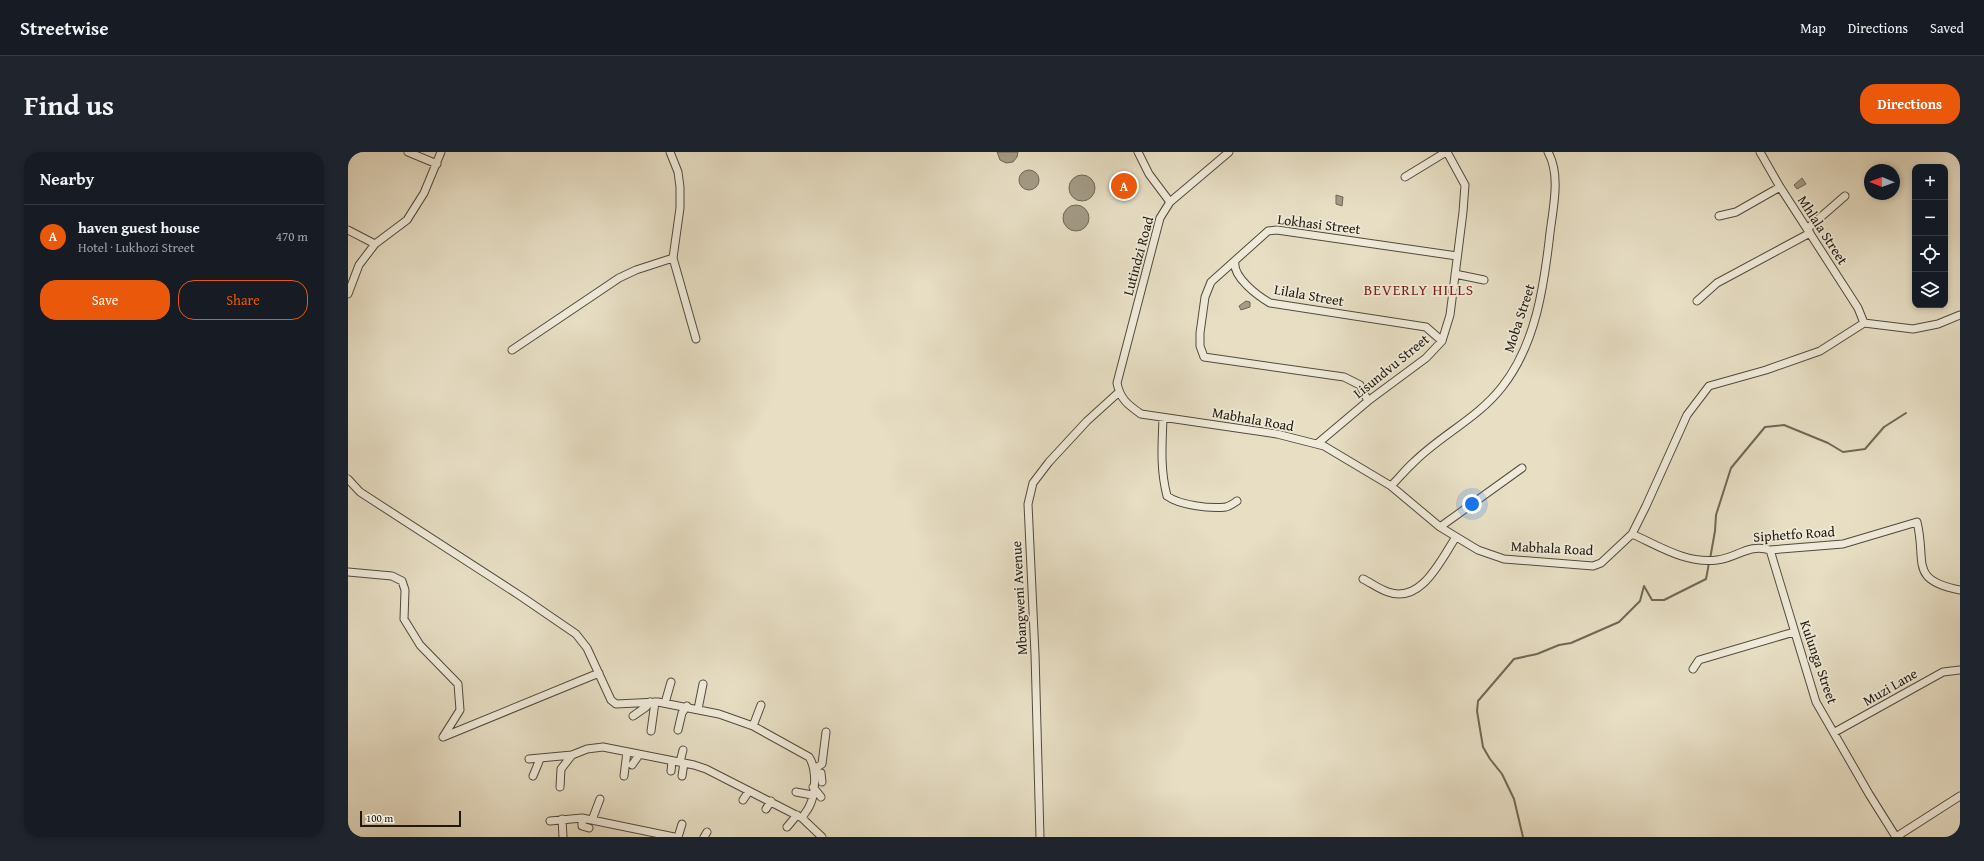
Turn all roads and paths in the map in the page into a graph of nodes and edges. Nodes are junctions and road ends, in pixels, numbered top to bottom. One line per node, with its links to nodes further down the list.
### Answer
1 (408, 152): 9 (street)
2 (441, 152): 9 (street)
3 (670, 152): 19 (street)
4 (1138, 152): 13 (street)
5 (1229, 152): 13 (street, Lutindzi Road)
6 (1447, 152): 10 (street); 18 (street, Lisundvu Street)
7 (1548, 152): 36 (street, Moba Street)
8 (1760, 152): 11 (street, Mhlala Street)
9 (437, 164): 17 (street)
10 (1405, 176)
11 (1780, 187): 14 (street); 16 (street, Mhlala Street)
12 (1845, 196): 16 (street)
13 (1170, 202): 30 (street, Lutindzi Road)
14 (1719, 216)
15 (348, 230): 17 (street)
16 (1808, 231): 24 (street); 26 (street, Mhlala Street)
17 (376, 244): 23 (street)
18 (1458, 256): 20 (street, Lokhasi Street); 21 (street, Lisundvu Street)
19 (673, 258): 27 (street); 29 (street)
20 (1235, 261): 28 (street, Lilala Street); 31 (street, Lokhasi Street)
21 (1455, 274): 22 (street); 28 (street, Lisundvu Street)
22 (1484, 280)
23 (348, 294)
24 (1697, 301)
25 (1960, 315): 26 (street)
26 (1864, 323): 39 (street, Mabhala Road)
27 (696, 339)
28 (1442, 341): 31 (street, Lisundvu Street)
29 (512, 350)
30 (1119, 392): 32 (street, Mabhala Road); 100 (street, Mbangweni Avenue)
31 (1368, 401): 33 (street, Lisundvu Street)
32 (1163, 418): 33 (street, Mabhala Road); 37 (street)
33 (1317, 444): 36 (street, Mabhala Road)
34 (1522, 468): 38 (street)
35 (348, 479): 48 (street)
36 (1391, 486): 38 (street, Mabhala Road)
37 (1237, 501)
38 (1440, 527): 40 (street, Mabhala Road)
39 (1632, 534): 40 (street, Mabhala Road); 41 (street, Siphetfo Road)
40 (1456, 537): 43 (street)
41 (1770, 550): 44 (street, Siphetfo Road); 45 (street, Kulunga Street)
42 (348, 572): 48 (street)
43 (1363, 579)
44 (1960, 590)
45 (1794, 632): 46 (street); 61 (street, Kulunga Street)
46 (1693, 669)
47 (1960, 670): 61 (street, Muzi Lane)
48 (599, 673): 51 (street)
49 (671, 682): 52 (street)
50 (703, 684): 55 (street)
51 (653, 702): 52 (street); 56 (street); 59 (street)
52 (665, 703): 54 (street)
53 (761, 705): 57 (street)
54 (687, 706): 55 (street); 58 (street)
55 (698, 709): 57 (street)
56 (633, 716)
57 (753, 726): 72 (street)
58 (678, 730)
59 (651, 731)
60 (826, 732): 72 (street)
61 (1835, 732): 101 (street, Kulunga Street)
62 (683, 750): 69 (street)
63 (627, 752): 64 (street); 65 (street); 74 (street)
64 (639, 754): 68 (street); 70 (street)
65 (572, 755): 67 (street); 77 (street)
66 (529, 759): 67 (street)
67 (540, 759): 73 (street)
68 (672, 761): 69 (street); 71 (street)
69 (682, 763): 75 (street); 78 (street)
70 (632, 765)
71 (671, 771)
72 (814, 771): 76 (street); 79 (street)
73 (533, 776)
74 (624, 776)
75 (682, 776)
76 (822, 782)
77 (560, 787)
78 (749, 791): 84 (street); 85 (street)
79 (813, 791): 80 (street); 82 (street); 87 (street)
80 (796, 792)
81 (1960, 796): 101 (street)
82 (821, 797)
83 (600, 799): 90 (street)
84 (743, 800)
85 (771, 801): 86 (street); 87 (street)
86 (766, 809)
87 (799, 817): 93 (street); 99 (street)
88 (582, 818): 89 (street); 90 (street); 94 (street)
89 (562, 819): 91 (street); 96 (street)
90 (592, 820): 95 (street)
91 (550, 821)
92 (682, 824): 98 (street)
93 (786, 827)
94 (589, 828)
95 (649, 834): 97 (street)
96 (563, 837)
97 (674, 837)
98 (678, 837)
99 (822, 837)
100 (1040, 837)
101 (1896, 837)

